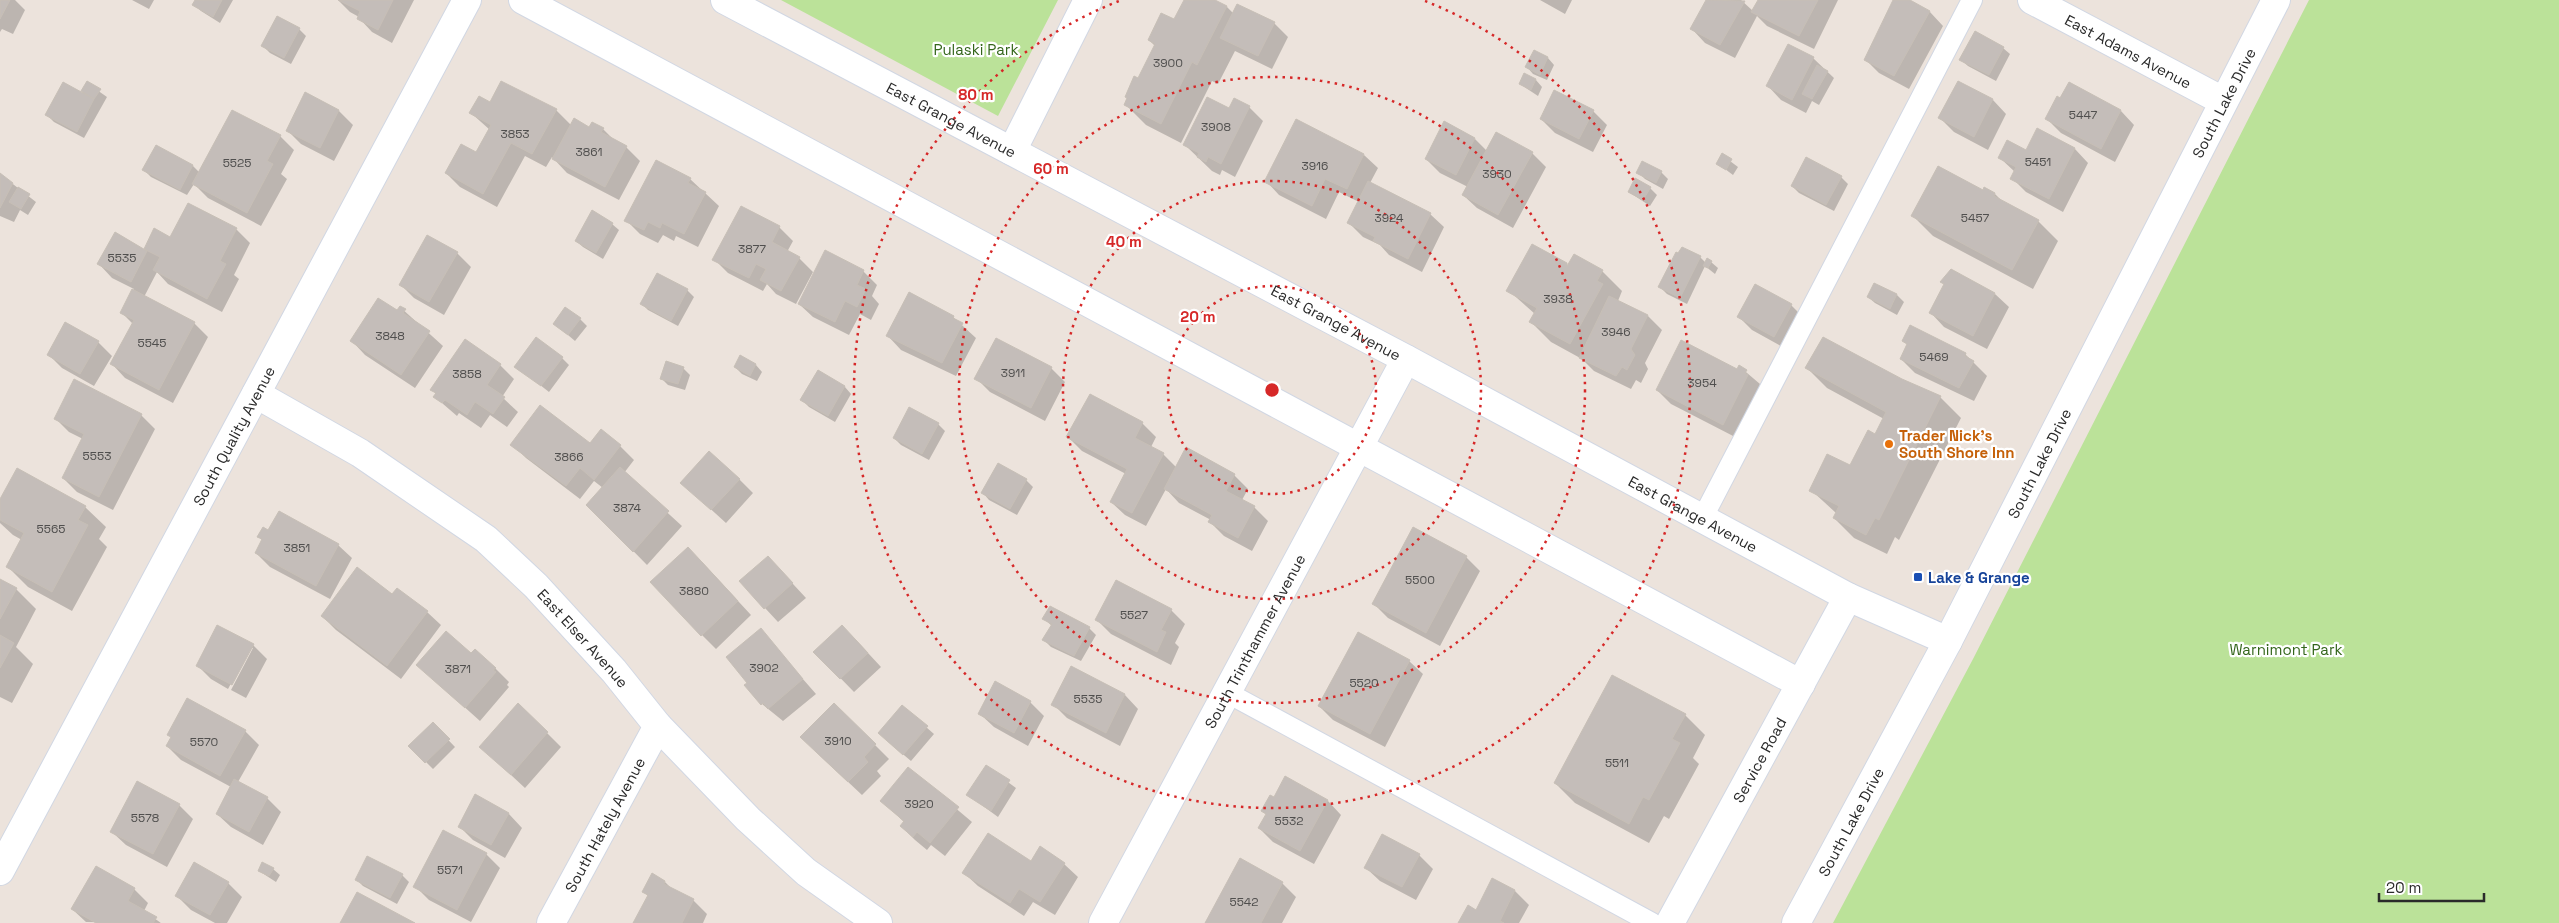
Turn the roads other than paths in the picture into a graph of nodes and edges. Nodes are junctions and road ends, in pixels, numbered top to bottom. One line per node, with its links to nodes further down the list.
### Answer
1 (468, 0): 11 (street, South Quality Avenue)
2 (523, 0): 12 (street)
3 (725, 0): 9 (street, East Grange Avenue)
4 (1088, 0): 9 (street)
5 (1972, 0): 13 (lane)
6 (2032, 0): 8 (street, East Adams Avenue)
7 (2276, 0): 8 (street, South Lake Drive)
8 (2223, 101): 15 (street, South Lake Drive)
9 (1012, 151): 10 (street, East Grange Avenue)
10 (1406, 359): 12 (street, South Trinthammer Avenue); 13 (street, East Grange Avenue)
11 (256, 394): 18 (street, East Elser Avenue); 19 (street, South Quality Avenue)
12 (1359, 446): 16 (street); 17 (street, South Trinthammer Avenue)
13 (1702, 519): 14 (street, East Grange Avenue)
14 (1848, 597): 15 (street, East Grange Avenue); 16 (street, Service Road)
15 (1948, 641): 25 (street, South Lake Drive)
16 (1801, 684): 24 (street, Service Road)
17 (1226, 692): 22 (street, South Trinthammer Avenue); 23 (lane)
18 (658, 726): 20 (street, South Hately Avenue); 21 (street, East Elser Avenue)
19 (0, 872)
20 (551, 923)
21 (878, 923)
22 (1103, 923)
23 (1652, 923)
24 (1670, 923)
25 (1796, 923)

